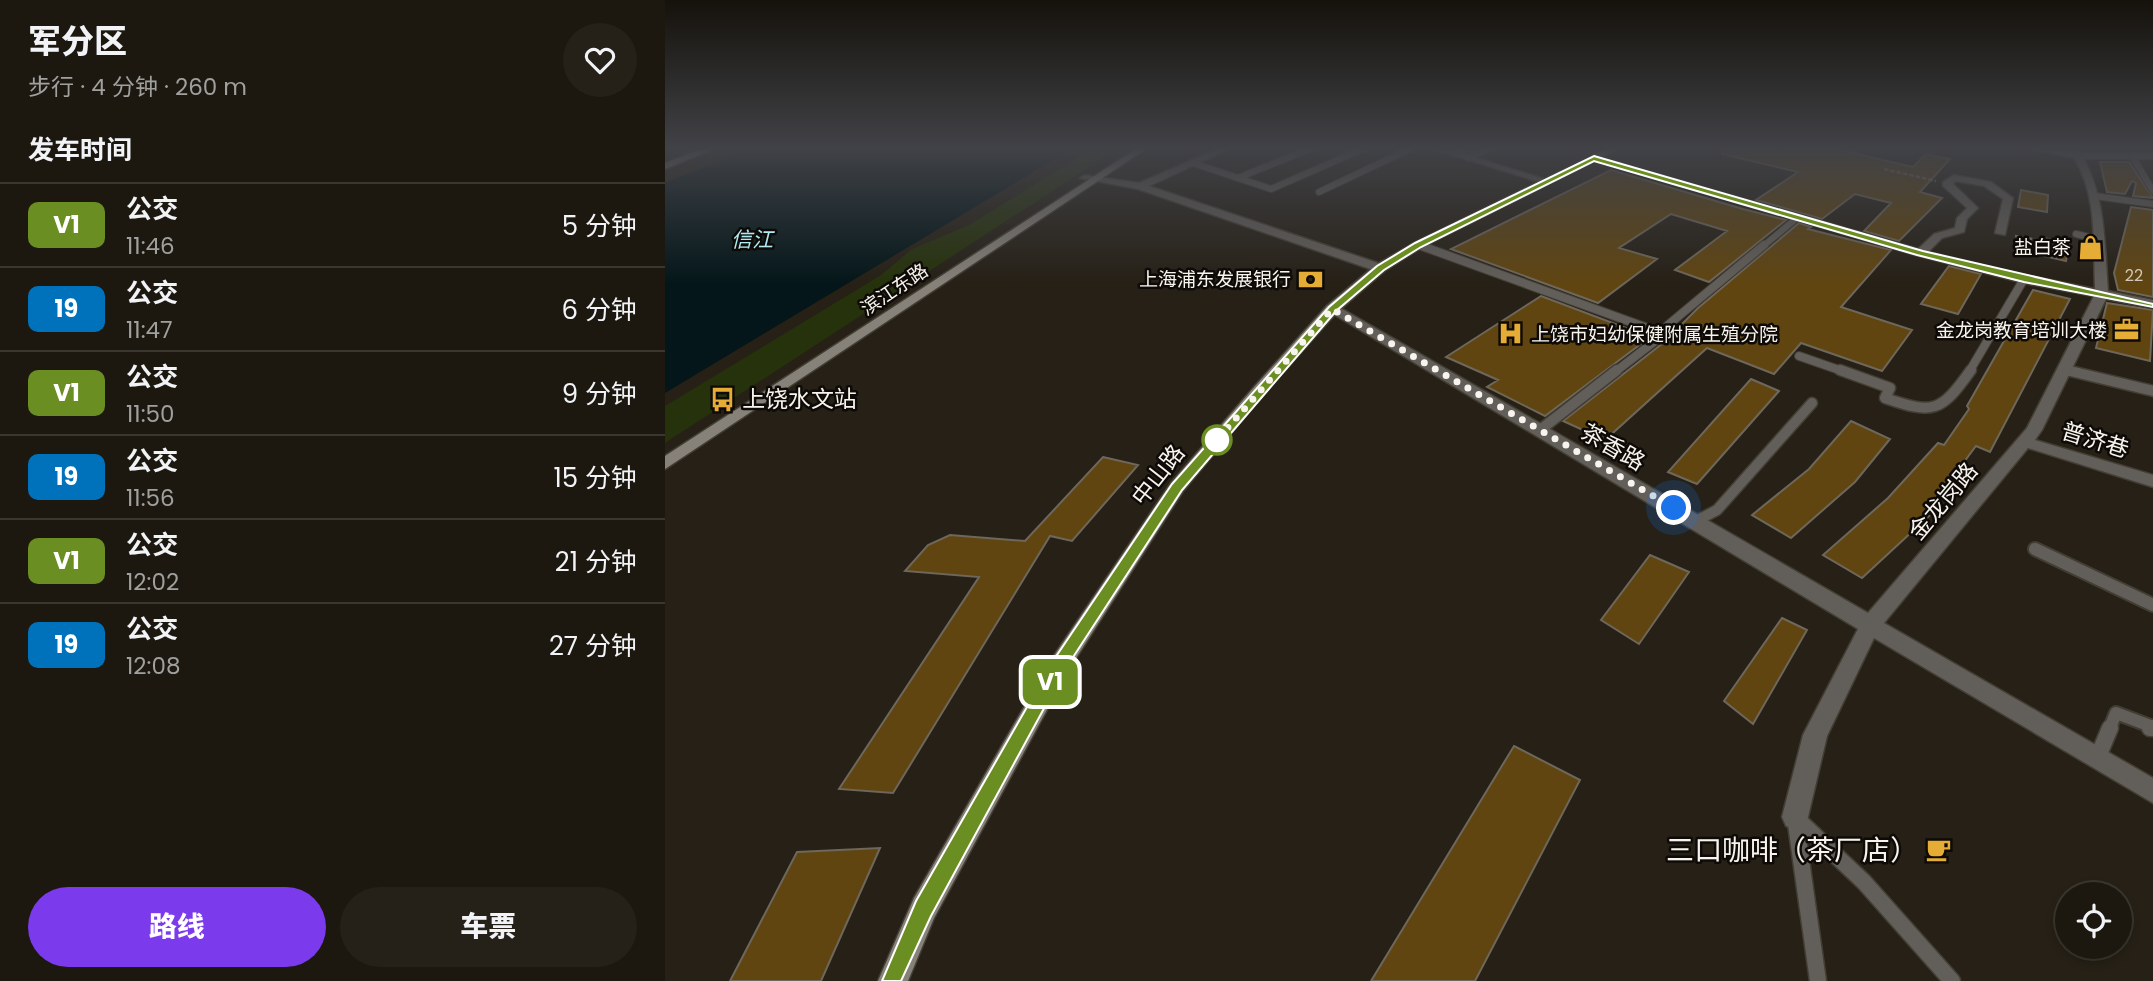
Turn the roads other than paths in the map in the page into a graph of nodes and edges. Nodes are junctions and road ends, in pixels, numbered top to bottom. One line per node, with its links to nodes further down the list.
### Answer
1 (1069, 193): 29 (main road, 滨江东路)
2 (1070, 193): 30 (main road, 滨江东路)
3 (1160, 193): 17 (street)
4 (1521, 193): 15 (main road, 中山路)
5 (1710, 193): 11 (street)
6 (1957, 193): 16 (street)
7 (2004, 193): 12 (street)
8 (2094, 193): 9 (street)
9 (2095, 196): 10 (lane); 14 (street)
10 (2153, 204)
11 (1797, 218): 16 (street); 22 (lane)
12 (2001, 233)
13 (2076, 234): 14 (lane)
14 (2098, 239): 19 (street)
15 (1418, 245): 17 (main road, 中山路); 27 (lane)
16 (1920, 253): 18 (street)
17 (1380, 268): 21 (main road, 中山路)
18 (2024, 279): 19 (street); 23 (lane)
19 (2102, 295): 20 (street); 24 (street, 金龙岗路)
20 (2153, 304)
21 (1332, 309): 27 (street, 茶香路); 40 (main road, 中山路)
22 (1668, 325)
23 (1799, 355)
24 (2064, 370): 25 (lane); 28 (street, 金龙岗路)
25 (2153, 391)
26 (1812, 403): 32 (lane)
27 (1540, 430): 32 (street, 茶香路)
28 (2025, 442): 31 (street, 普济巷); 35 (street, 金龙岗路)
29 (665, 452)
30 (665, 464)
31 (2153, 481)
32 (1696, 521): 35 (street, 茶香路)
33 (2035, 549): 34 (lane)
34 (2153, 605)
35 (1871, 624): 37 (street, 茶香路); 39 (street, 金龙岗路)
36 (2153, 727): 37 (lane)
37 (2097, 759): 38 (street, 茶香路)
38 (2153, 791)
39 (1795, 817): 41 (lane); 42 (lane)
40 (893, 981)
41 (1818, 981)
42 (1952, 981)

